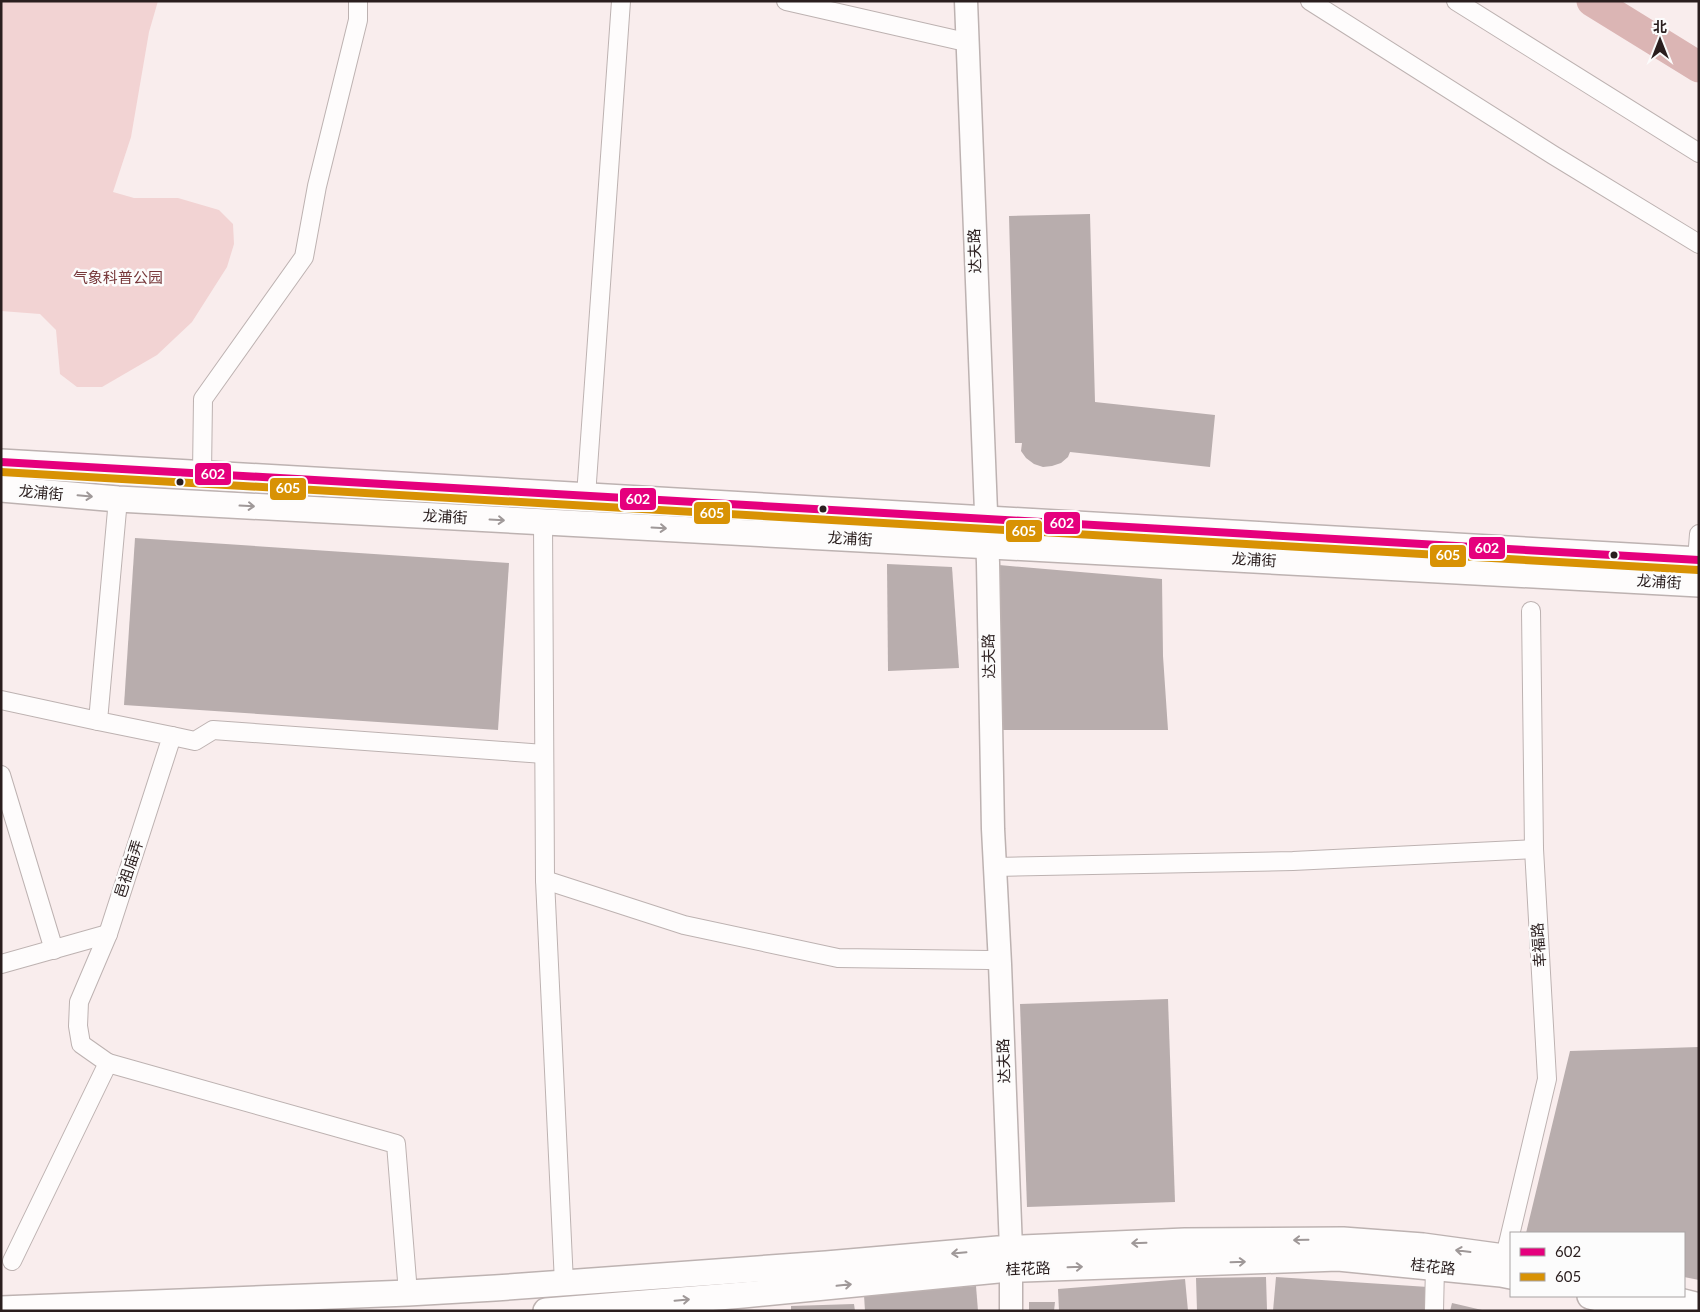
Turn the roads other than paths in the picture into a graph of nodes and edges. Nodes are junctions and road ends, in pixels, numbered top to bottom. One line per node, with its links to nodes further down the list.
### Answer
1 (358, 1): 12 (street)
2 (621, 1): 14 (street)
3 (786, 1): 8 (street)
4 (956, 1): 8 (street, 达夫路)
5 (966, 1): 16 (street, 达夫路)
6 (1310, 1): 10 (street)
7 (1456, 1): 9 (street)
8 (957, 40): 16 (street, 达夫路)
9 (1699, 153)
10 (1699, 244)
11 (1, 462): 12 (main road, 龙浦街)
12 (202, 473): 14 (main road, 龙浦街)
13 (1, 489): 15 (main road, 龙浦街, one-way to 15)
14 (586, 496): 16 (main road, 龙浦街)
15 (118, 499): 17 (main road, 龙浦街, one-way to 17); 24 (street)
16 (979, 518): 19 (street, 达夫路); 20 (main road, 龙浦街)
17 (543, 522): 19 (main road, 龙浦街, one-way to 19); 26 (street)
18 (1699, 534): 20 (street)
19 (980, 546): 21 (main road, 龙浦街); 29 (street, 达夫路); 33 (street, 达夫路)
20 (1698, 560)
21 (1699, 584)
22 (1532, 611): 28 (street, 幸福路)
23 (1, 700): 24 (street)
24 (98, 721): 25 (street)
25 (172, 736): 26 (street); 31 (street, 邑祖庙弄)
26 (544, 754): 30 (street)
27 (1, 775): 32 (street)
28 (1534, 849): 29 (street); 36 (street, 幸福路)
29 (995, 867): 38 (street, 达夫路)
30 (545, 880): 33 (street); 42 (street)
31 (108, 934): 32 (street); 35 (street, 邑祖庙弄)
32 (54, 950): 34 (street)
33 (989, 960): 38 (street, 达夫路)
34 (1, 964)
35 (108, 1063): 39 (street); 43 (street, 邑祖庙弄)
36 (1514, 1232)
37 (1510, 1252): 40 (street, 幸福路)
38 (1004, 1259): 40 (main road, one-way to 38); 41 (main road, 桂花路, one-way to 41); 42 (main road, one-way to 42); 48 (main road, 桂花路, one-way to 38); 49 (street, 达夫路); 50 (street, 达夫路)
39 (12, 1261)
40 (1507, 1266): 41 (main road, 桂花路)
41 (1435, 1267): 51 (street)
42 (564, 1283): 43 (main road)
43 (408, 1293): 47 (main road)
44 (1594, 1297): 52 (main road)
45 (1663, 1297): 46 (main road)
46 (1699, 1306)
47 (1, 1309)
48 (546, 1311)
49 (998, 1311)
50 (1011, 1311)
51 (1434, 1311)
52 (1651, 1311)

